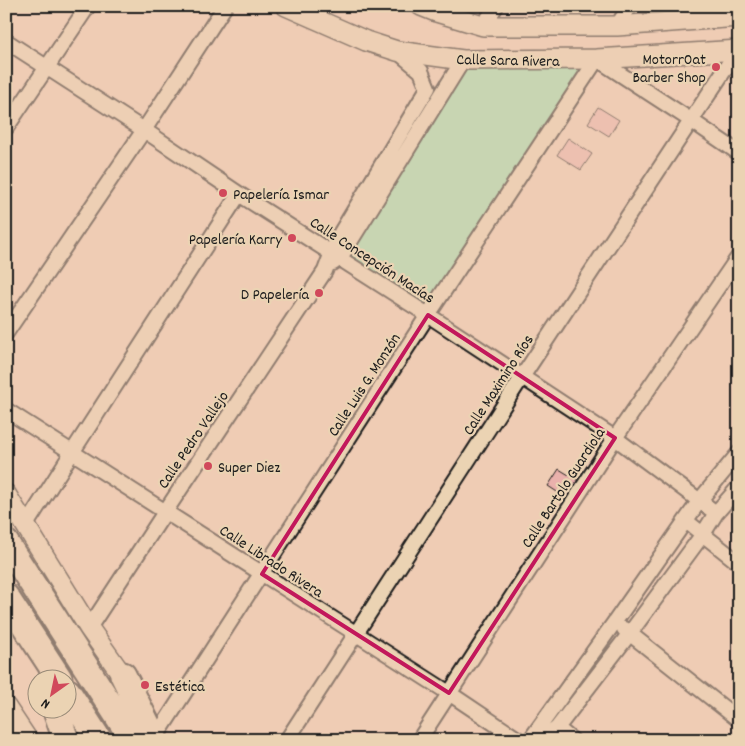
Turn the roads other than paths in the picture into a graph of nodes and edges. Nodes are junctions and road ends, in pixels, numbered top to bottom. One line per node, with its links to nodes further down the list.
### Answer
1 (88, 6): 15 (street)
2 (224, 6): 18 (street)
3 (286, 6): 12 (street, Calle Sara Rivera)
4 (421, 6): 8 (street, Calle Sara Rivera)
5 (496, 6): 8 (street)
6 (630, 6): 9 (street)
7 (739, 17): 9 (street, Calle Sara Rivera)
8 (483, 26): 9 (street, Calle Sara Rivera)
9 (617, 26)
10 (6, 41): 15 (street, Calle Concepción Macías)
11 (738, 49): 13 (street, Calle Sara Rivera); 16 (street, Calle Maximino Ríos)
12 (397, 51): 14 (street, Calle Sara Rivera); 21 (street, Calle Pedro Vallejo)
13 (597, 59): 14 (street, Calle Sara Rivera); 16 (street); 23 (street, Calle Luis G. Monzón)
14 (463, 60): 21 (street, Calle Pedro Vallejo)
15 (47, 67): 17 (street); 18 (street, Calle Concepción Macías)
16 (692, 120): 19 (street); 25 (street, Calle Maximino Ríos)
17 (6, 128)
18 (144, 130): 20 (street, Calle Concepción Macías); 24 (street)
19 (739, 153)
20 (239, 194): 21 (street, Calle Concepción Macías); 28 (street)
21 (336, 255): 23 (street, Calle Concepción Macías); 33 (street, Calle Pedro Vallejo)
22 (739, 256): 27 (street, Calle Bartolo Guardiola)
23 (428, 315): 25 (street, Calle Concepción Macías); 40 (street, Calle Luis G. Monzón)
24 (6, 333)
25 (522, 377): 27 (street, Calle Concepción Macías); 46 (street, Calle Maximino Ríos)
26 (6, 410): 28 (street, Calle Librado Rivera)
27 (615, 438): 32 (street, Calle Concepción Macías); 50 (street, Calle Bartolo Guardiola)
28 (73, 451): 33 (street, Calle Librado Rivera); 36 (street)
29 (739, 453): 32 (street)
30 (739, 487): 34 (street)
31 (6, 494): 36 (street)
32 (700, 500): 34 (street, Calle Concepción Macías); 35 (street)
33 (165, 512): 40 (street, Calle Librado Rivera); 44 (street, Calle Pedro Vallejo)
34 (716, 514): 37 (street)
35 (686, 521): 37 (street); 42 (street)
36 (26, 526): 44 (street)
37 (703, 534): 39 (street); 45 (street)
38 (6, 543): 60 (highway)
39 (739, 563)
40 (262, 574): 46 (street, Calle Librado Rivera); 56 (street, Calle Luis G. Monzón)
41 (6, 596): 43 (highway)
42 (614, 623): 45 (street); 64 (street)
43 (25, 626): 47 (highway); 48 (highway)
44 (89, 628): 49 (street)
45 (630, 633): 54 (street); 55 (street)
46 (356, 634): 50 (street, Calle Librado Rivera); 61 (street, Calle Maximino Ríos)
47 (40, 668)
48 (52, 668)
49 (123, 676): 56 (highway)
50 (449, 693): 62 (street, Calle Bartolo Guardiola); 63 (street, Calle Librado Rivera)
51 (6, 707): 57 (street)
52 (78, 707): 59 (highway)
53 (58, 718): 58 (highway)
54 (739, 720)
55 (557, 728): 65 (street); 66 (street)
56 (162, 736)
57 (28, 740)
58 (66, 740)
59 (99, 740)
60 (133, 740)
61 (287, 740)
62 (419, 740)
63 (519, 740)
64 (530, 740)
65 (542, 740)
66 (572, 740)

